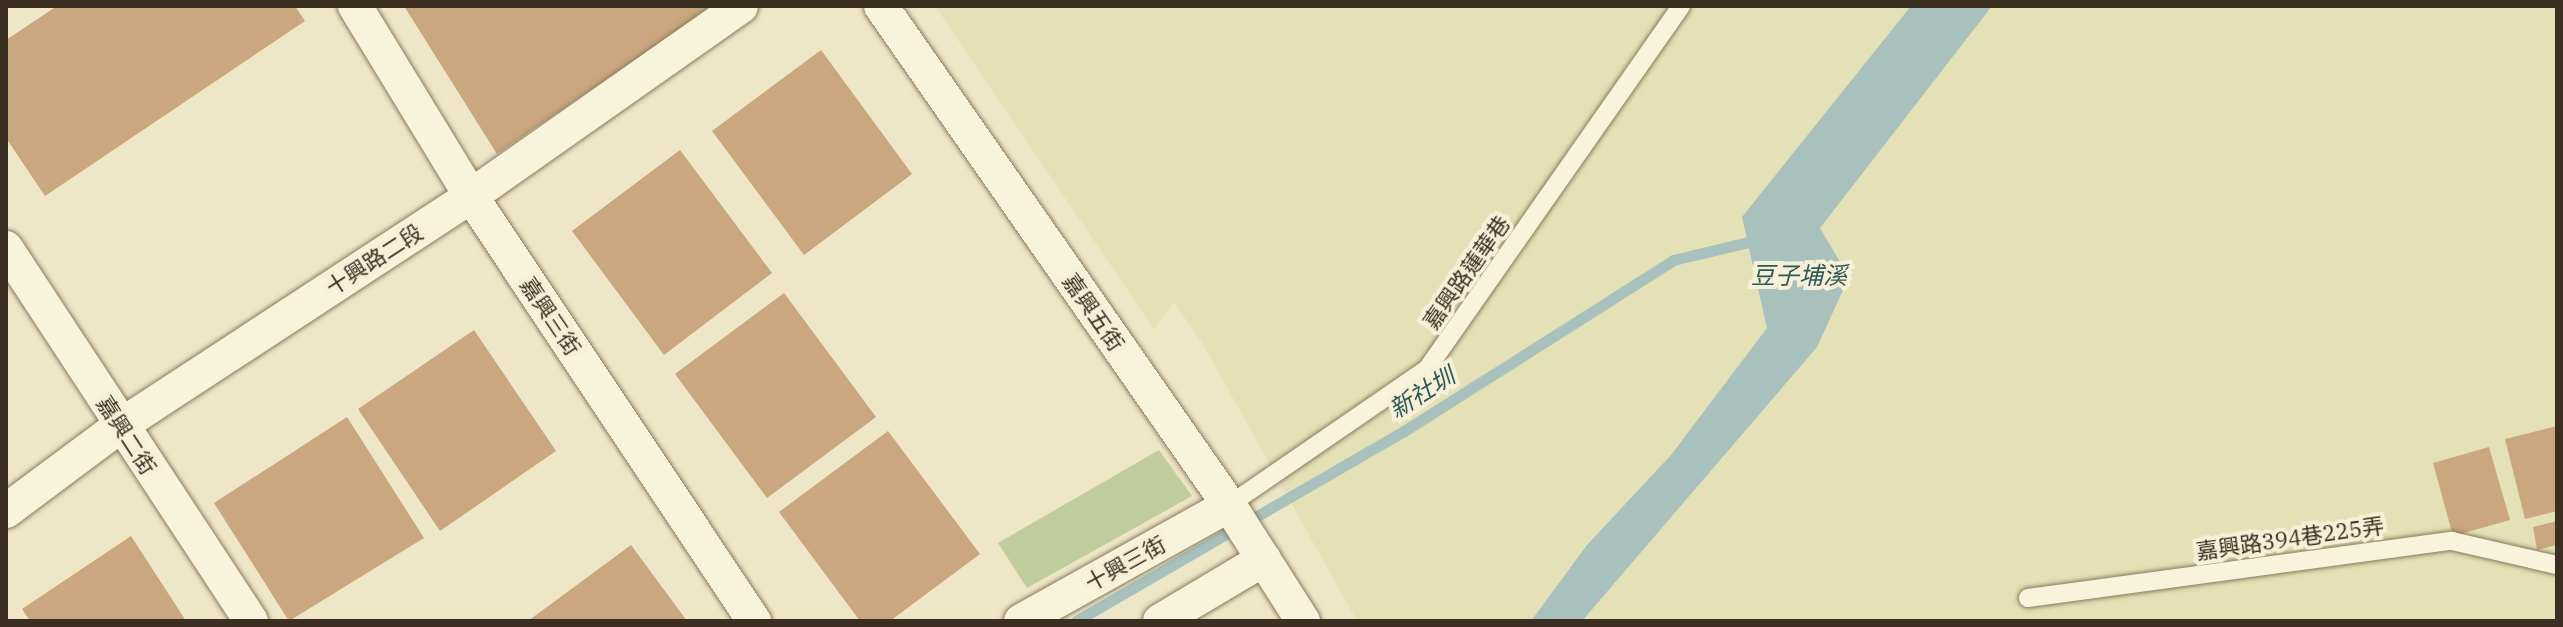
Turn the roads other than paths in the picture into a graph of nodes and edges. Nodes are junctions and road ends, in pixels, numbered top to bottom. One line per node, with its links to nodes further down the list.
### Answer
1 (355, 6): 5 (street, 嘉興三街)
2 (741, 6): 5 (street, 十興路二段)
3 (881, 6): 8 (street, 嘉興五街)
4 (1681, 6): 8 (lane, 嘉興路蓮華巷)
5 (471, 196): 7 (street, 十興路二段); 14 (street, 嘉興三街)
6 (6, 248): 7 (street, 嘉興二街)
7 (120, 426): 9 (street, 十興路二段); 13 (street, 嘉興二街)
8 (1231, 508): 10 (street, 嘉興五街); 15 (street, 十興三街)
9 (6, 511)
10 (1260, 554): 16 (street); 17 (street, 嘉興五街)
11 (2557, 565): 12 (lane, 嘉興路394巷225弄)
12 (2028, 598)
13 (251, 621)
14 (754, 621)
15 (1021, 621)
16 (1160, 621)
17 (1303, 621)

